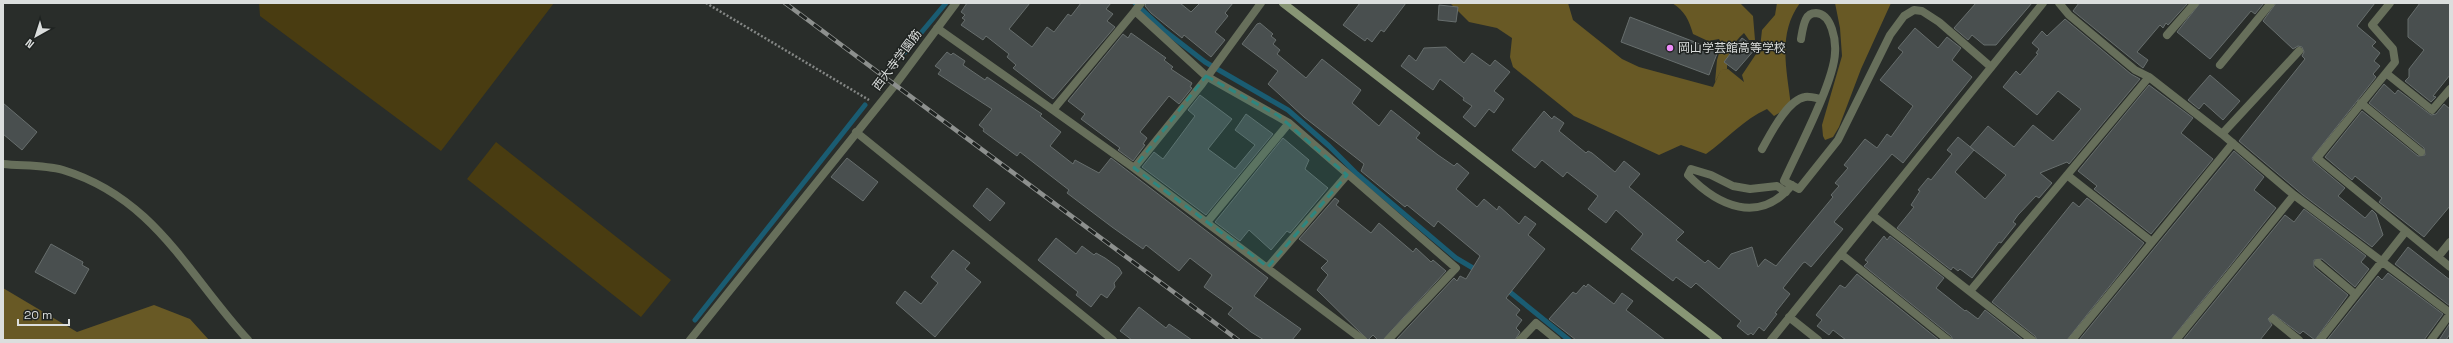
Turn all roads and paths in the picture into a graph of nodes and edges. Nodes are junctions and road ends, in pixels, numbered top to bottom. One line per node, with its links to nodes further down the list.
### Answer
1 (706, 3): 23 (path)
2 (956, 3): 11 (street, 西大寺学園筋)
3 (1261, 3): 17 (street)
4 (1283, 3): 61 (street)
5 (2043, 3): 16 (street)
6 (2059, 3): 19 (street)
7 (2196, 3): 12 (street)
8 (2271, 3): 15 (street)
9 (2390, 3): 18 (street)
10 (1137, 8): 17 (street); 24 (street)
11 (936, 28): 23 (street, 西大寺学園筋); 24 (street)
12 (2167, 35)
13 (1801, 39): 21 (street)
14 (2299, 51): 27 (street)
15 (2220, 65)
16 (1991, 67): 35 (street); 38 (street)
17 (1211, 70): 25 (street); 32 (street)
18 (2386, 73): 20 (street); 22 (street)
19 (2149, 77): 27 (street); 34 (street)
20 (2450, 89)
21 (1821, 99): 29 (street); 35 (street)
22 (2361, 103): 30 (street); 40 (street)
23 (878, 105): 26 (street, 西大寺学園筋)
24 (1053, 110): 32 (street)
25 (1289, 123): 33 (street); 39 (street)
26 (856, 132): 55 (street, 西大寺学園筋); 56 (street)
27 (2222, 134): 28 (street)
28 (2233, 143): 37 (street); 41 (street)
29 (1762, 150)
30 (2421, 152)
31 (3, 164): 54 (street)
32 (1134, 168): 39 (street)
33 (1347, 175): 47 (street); 58 (street)
34 (2067, 175): 41 (street); 49 (street)
35 (1792, 186): 36 (street)
36 (1786, 192): 36 (street)
37 (2294, 195): 45 (street); 67 (street)
38 (1872, 214): 43 (street); 49 (street)
39 (1208, 221): 47 (street)
40 (2406, 231): 44 (street); 45 (street)
41 (2152, 242): 66 (street)
42 (2450, 242): 44 (street)
43 (1840, 254): 52 (street); 64 (street)
44 (2438, 257): 48 (street)
45 (2381, 262): 50 (street); 51 (street)
46 (2318, 263): 50 (street)
47 (1268, 267): 57 (street)
48 (2450, 267)
49 (1971, 290): 65 (street)
50 (2355, 294): 69 (street)
51 (2450, 314): 70 (street)
52 (1789, 317): 62 (street); 63 (street)
53 (2273, 319): 68 (street)
54 (248, 340)
55 (690, 340)
56 (1113, 340)
57 (1363, 340)
58 (1388, 340)
59 (1520, 340): 60 (street)
60 (1557, 340)
61 (1718, 340)
62 (1771, 340)
63 (1818, 340)
64 (1948, 340)
65 (2032, 340)
66 (2072, 340)
67 (2176, 340)
68 (2299, 340)
69 (2320, 340)
70 (2432, 340)

